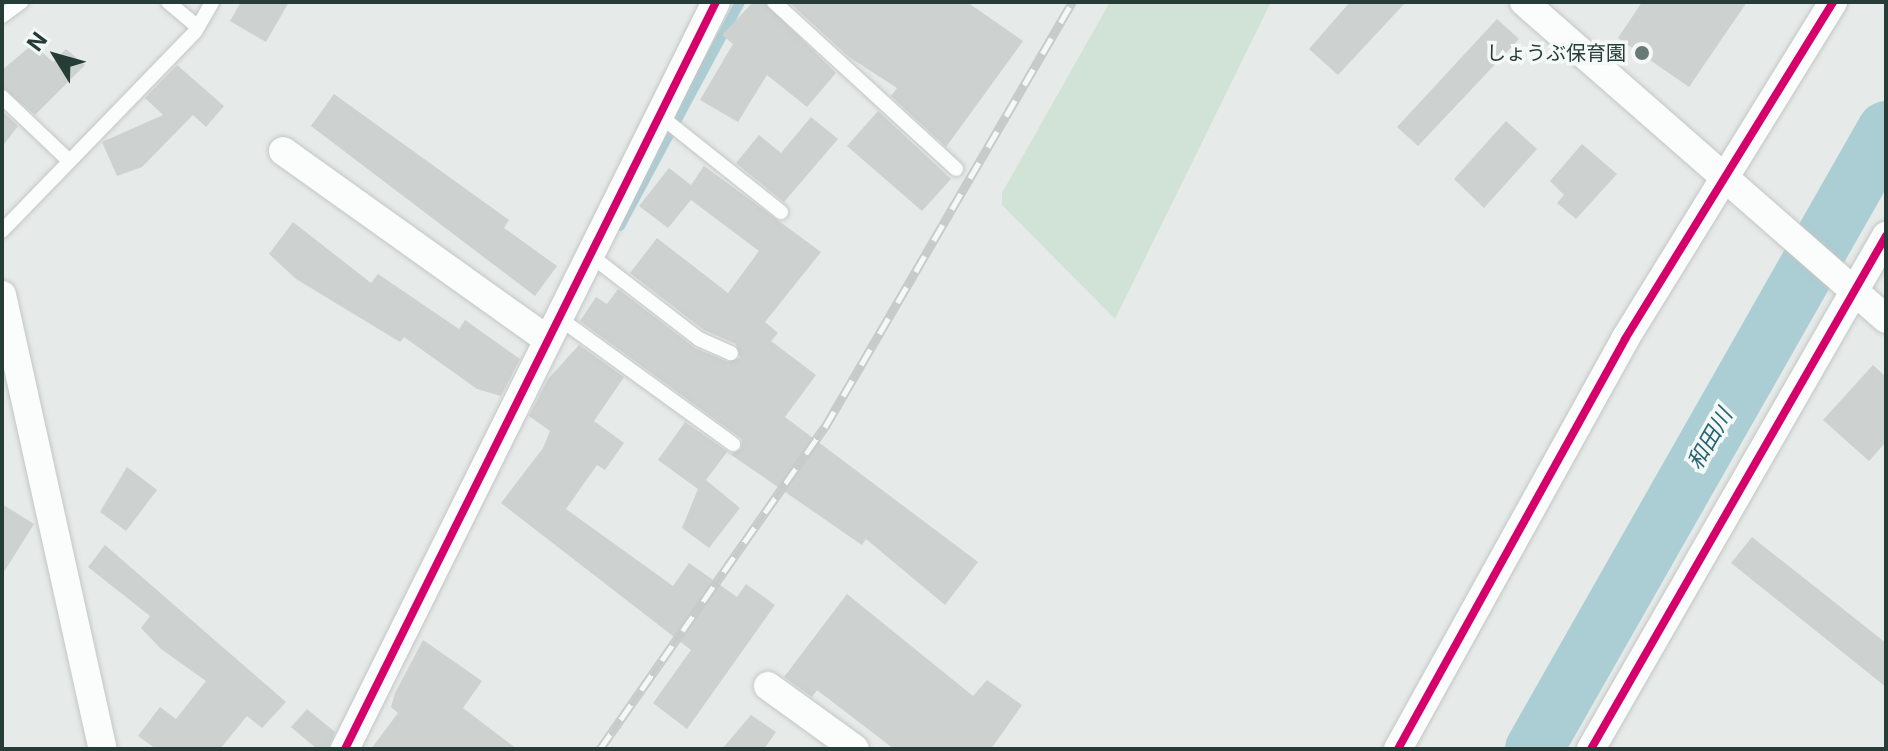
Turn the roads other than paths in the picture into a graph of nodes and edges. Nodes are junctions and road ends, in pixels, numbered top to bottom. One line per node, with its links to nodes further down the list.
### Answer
1 (21, 2): 8 (lane)
2 (168, 2): 9 (lane)
3 (212, 2): 9 (lane)
4 (716, 2): 11 (street)
5 (774, 2): 14 (lane)
6 (1524, 2): 15 (street)
7 (1833, 2): 15 (street)
8 (2, 16)
9 (197, 26): 13 (lane)
10 (2, 97): 13 (lane)
11 (659, 115): 16 (lane); 19 (street)
12 (283, 151): 23 (street)
13 (66, 158): 17 (lane)
14 (956, 169)
15 (1726, 180): 20 (street); 30 (street)
16 (781, 212)
17 (2, 231)
18 (1886, 236): 20 (street)
19 (590, 255): 23 (street); 24 (lane)
20 (1847, 287): 22 (street); 31 (street)
21 (2, 295): 27 (street)
22 (1886, 319)
23 (554, 329): 25 (lane); 28 (street)
24 (731, 353)
25 (733, 444)
26 (768, 686): 29 (street)
27 (103, 749)
28 (345, 749)
29 (855, 749)
30 (1398, 749)
31 (1591, 749)

